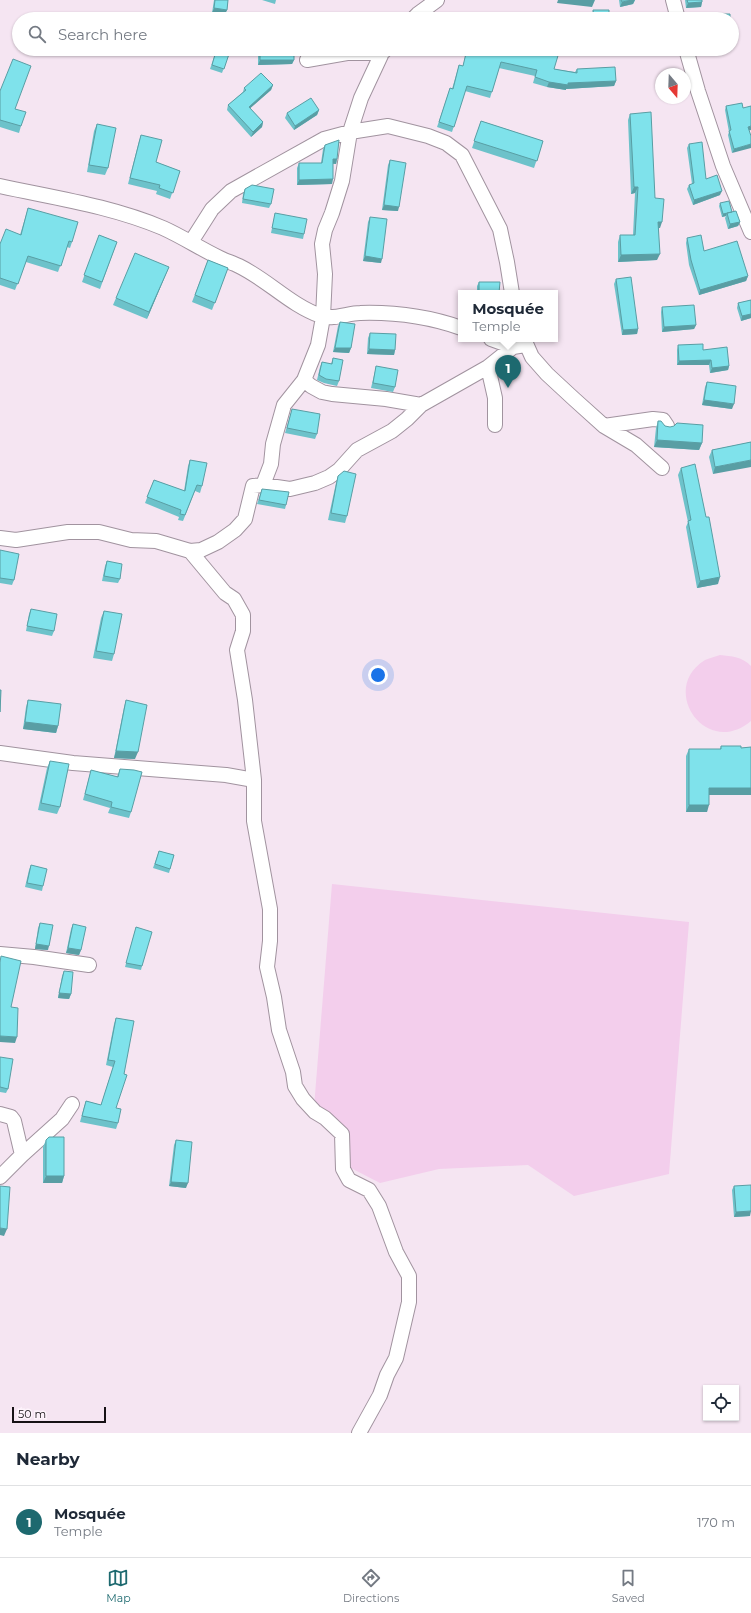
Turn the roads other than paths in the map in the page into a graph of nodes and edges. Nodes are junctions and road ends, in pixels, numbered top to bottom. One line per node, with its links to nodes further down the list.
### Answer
1 (437, 0): 3 (street)
2 (672, 0): 4 (street)
3 (422, 12)
4 (676, 12)
5 (334, 56): 8 (street)
6 (382, 56): 9 (street)
7 (688, 56): 11 (street)
8 (307, 60)
9 (350, 132): 12 (street); 13 (street); 14 (street)
10 (0, 186): 12 (street)
11 (751, 232)
12 (191, 242): 14 (street)
13 (511, 290)
14 (323, 317): 15 (street); 19 (street)
15 (458, 327)
16 (509, 342): 17 (street)
17 (521, 344): 18 (street); 22 (street)
18 (488, 367): 20 (street); 21 (street)
19 (304, 380): 20 (street); 25 (street)
20 (421, 405): 25 (street)
21 (495, 425)
22 (604, 426): 23 (street); 24 (street)
23 (667, 426)
24 (662, 468)
25 (263, 485): 27 (street)
26 (0, 538): 27 (street)
27 (190, 551): 29 (street)
28 (0, 753): 29 (street)
29 (254, 780): 36 (street)
30 (0, 954): 31 (street)
31 (89, 966)
32 (72, 1104): 34 (street)
33 (0, 1114): 34 (street)
34 (22, 1155): 35 (street)
35 (0, 1177)
36 (359, 1433)

